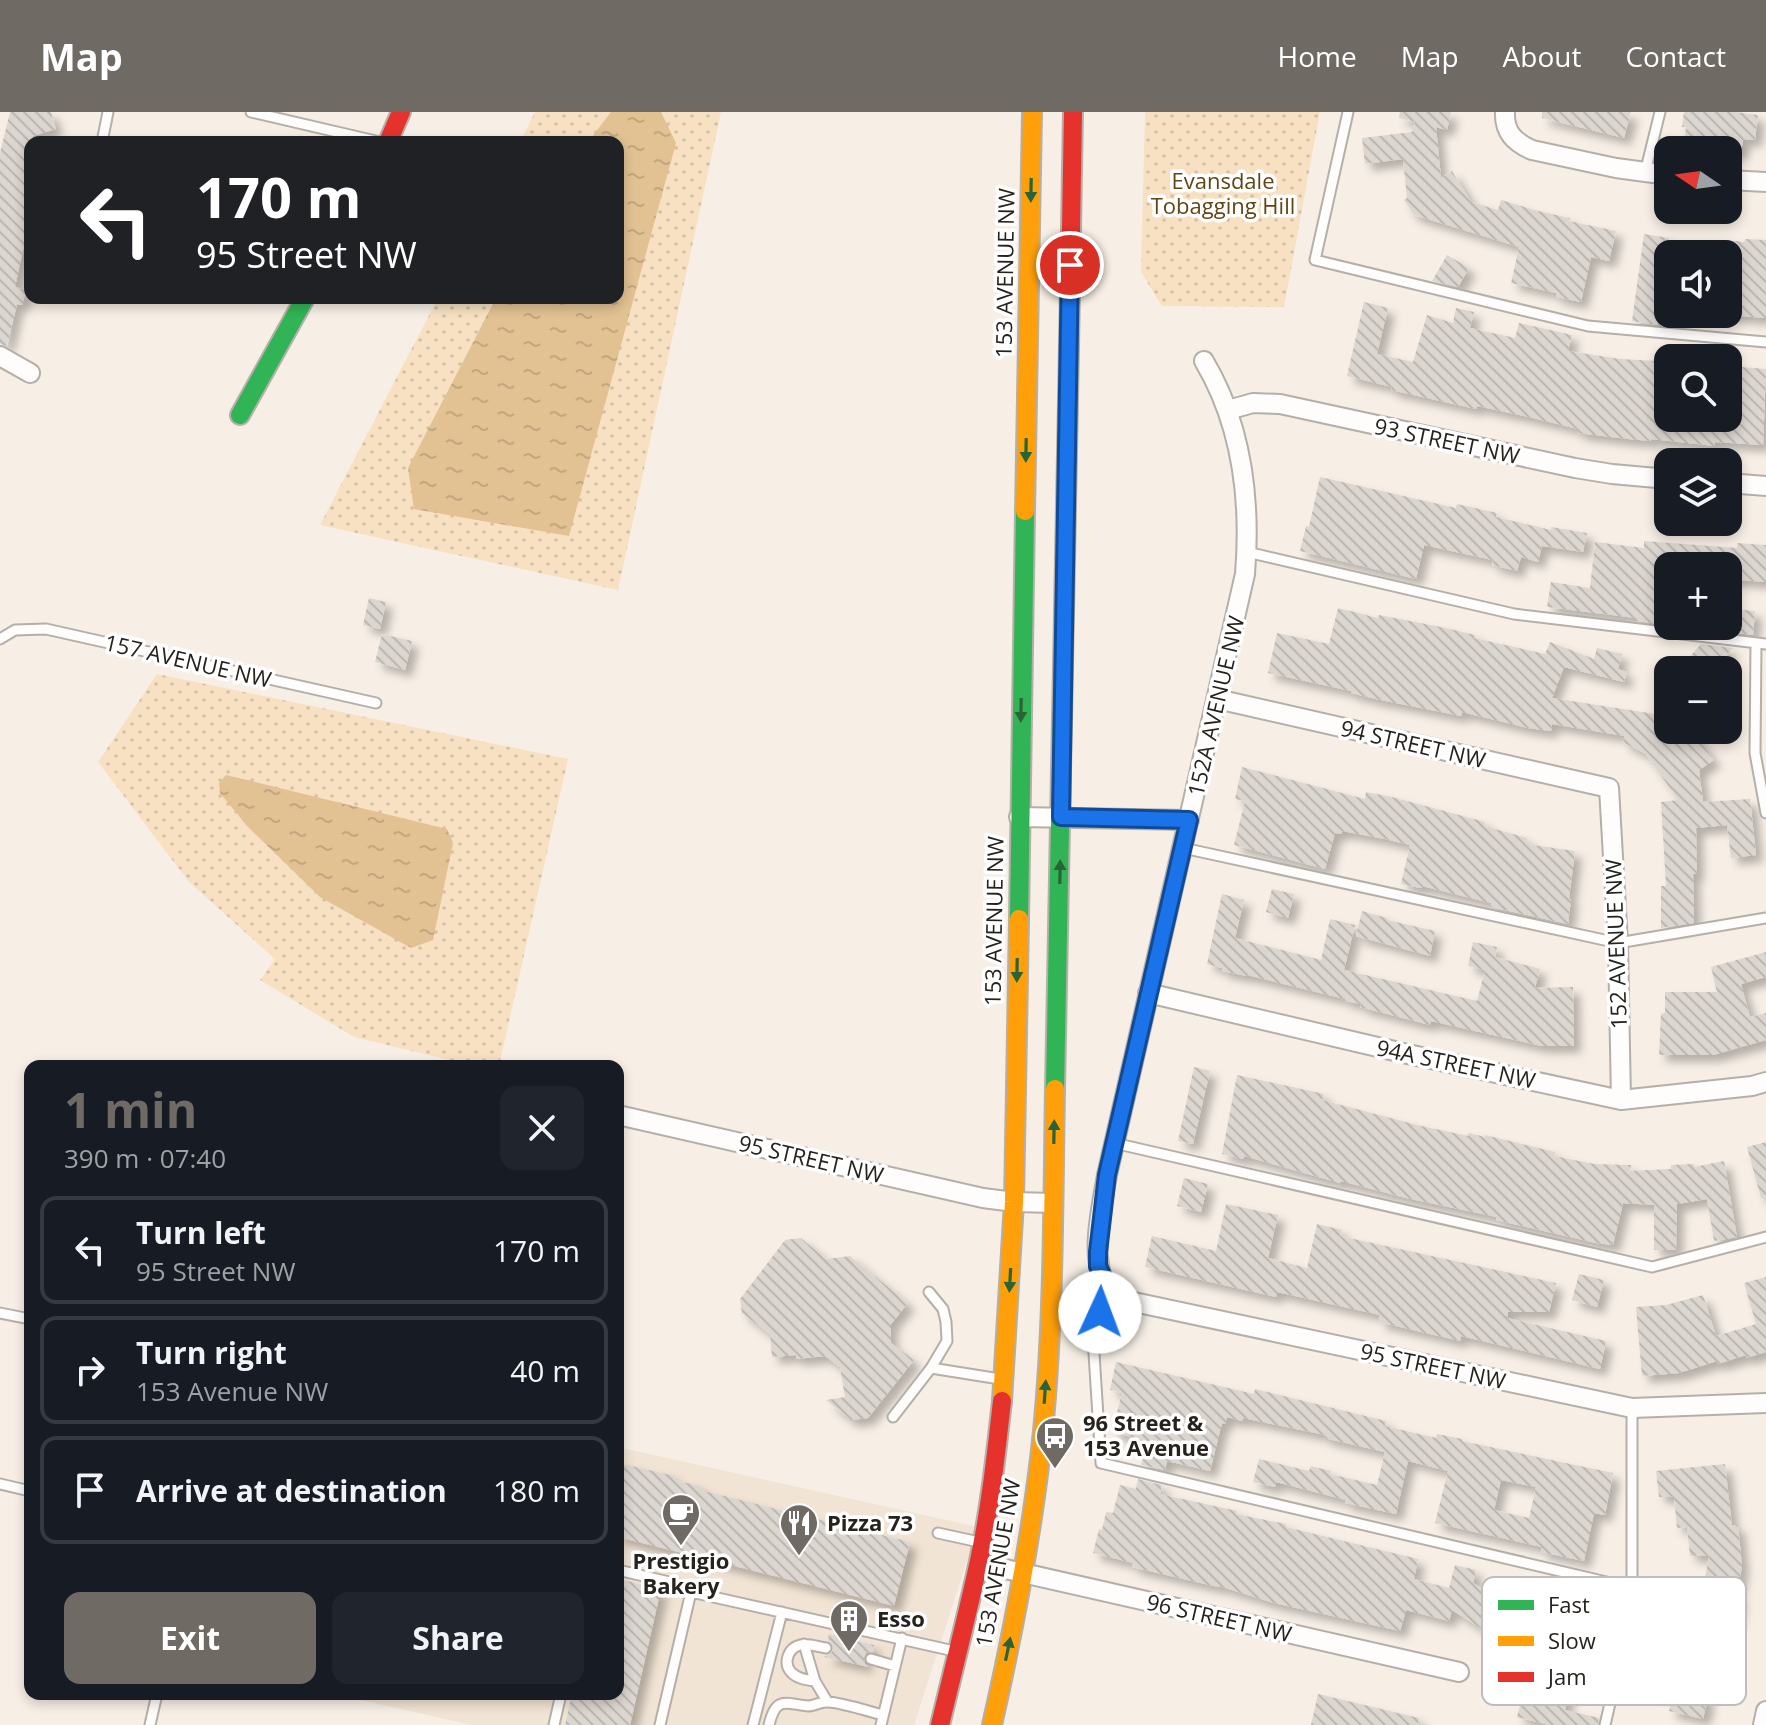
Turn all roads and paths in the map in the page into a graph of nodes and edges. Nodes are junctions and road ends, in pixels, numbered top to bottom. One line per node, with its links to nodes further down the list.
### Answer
1 (108, 112): 9 (lane)
2 (251, 112): 10 (lane)
3 (401, 112): 11 (main road)
4 (1032, 112): 33 (main road, 153 AVENUE NW, one-way to 33)
5 (1073, 112): 34 (main road, 153 AVENUE NW)
6 (1348, 112): 17 (lane)
7 (1505, 112): 12 (street)
8 (1660, 112): 12 (lane)
9 (103, 136)
10 (354, 136)
11 (391, 136)
12 (1645, 173): 13 (street)
13 (1654, 174)
14 (1742, 181): 15 (street)
15 (1766, 182)
16 (302, 304): 22 (main road)
17 (1766, 342)
18 (0, 356): 20 (street)
19 (1204, 361): 21 (street, 152A AVENUE NW)
20 (30, 373)
21 (1228, 410): 23 (street, 93 STREET NW); 26 (street, 152A AVENUE NW)
22 (240, 415)
23 (1654, 477)
24 (1742, 484): 25 (street)
25 (1766, 486)
26 (1247, 552): 28 (lane); 29 (street, 152A AVENUE NW)
27 (0, 639): 30 (lane, 157 AVENUE NW)
28 (1761, 644): 32 (lane)
29 (1217, 699): 31 (street, 94 STREET NW); 35 (street, 152A AVENUE NW)
30 (376, 703)
31 (1609, 788): 38 (street, 152 AVENUE NW)
32 (1766, 813)
33 (1019, 817): 34 (street); 44 (main road, 153 AVENUE NW, one-way to 44)
34 (1061, 817): 35 (street); 45 (main road, 153 AVENUE NW, one-way to 34)
35 (1189, 820): 36 (street, 152A AVENUE NW)
36 (1183, 848): 38 (lane); 39 (street, 152A AVENUE NW)
37 (1766, 918): 38 (lane)
38 (1618, 943): 41 (street, 152 AVENUE NW)
39 (1148, 993): 41 (street, 94A STREET NW); 43 (street, 152A AVENUE NW)
40 (1766, 1082): 41 (street, 94A STREET NW)
41 (1621, 1100)
42 (624, 1116): 44 (street, 95 STREET NW)
43 (1114, 1143): 46 (lane); 47 (street, 152A AVENUE NW)
44 (1014, 1202): 45 (street, 95 STREET NW); 52 (main road, 153 AVENUE NW, one-way to 52)
45 (1053, 1203): 62 (main road, 153 AVENUE NW, one-way to 45)
46 (1766, 1237)
47 (1107, 1287): 53 (street, 95 STREET NW); 63 (lane)
48 (929, 1292): 51 (lane)
49 (0, 1313): 50 (lane)
50 (24, 1318)
51 (931, 1368): 52 (lane); 55 (lane)
52 (1004, 1379): 59 (main road, 153 AVENUE NW)
53 (1632, 1408): 54 (street, 95 STREET NW); 64 (lane)
54 (1765, 1408)
55 (893, 1417)
56 (0, 1484): 57 (lane)
57 (24, 1490)
58 (938, 1533): 59 (lane)
59 (982, 1543): 60 (main road, 153 AVENUE NW)
60 (979, 1563): 62 (street, 96 STREET NW); 70 (main road, 153 AVENUE NW)
61 (624, 1571): 65 (lane)
62 (1023, 1572): 73 (street, 96 STREET NW); 87 (main road, 153 AVENUE NW, one-way to 62)
63 (1585, 1577)
64 (1632, 1577)
65 (691, 1592): 66 (lane); 84 (lane)
66 (782, 1612): 67 (lane); 85 (lane)
67 (902, 1638): 70 (lane); 72 (lane)
68 (804, 1644): 69 (lane); 74 (lane); 74 (lane)
69 (826, 1648)
70 (957, 1651): 81 (main road, 153 AVENUE NW)
71 (871, 1659): 72 (lane)
72 (895, 1666): 80 (lane)
73 (1459, 1672)
74 (815, 1681): 77 (lane)
75 (156, 1700): 82 (lane)
76 (560, 1700): 83 (lane)
77 (827, 1701): 80 (lane); 86 (lane)
78 (1610, 1705): 88 (lane)
79 (1766, 1711): 89 (street)
80 (882, 1720)
81 (943, 1720)
82 (150, 1725)
83 (554, 1725)
84 (660, 1725)
85 (753, 1725)
86 (769, 1725)
87 (992, 1725)
88 (1605, 1725)
89 (1763, 1725)

